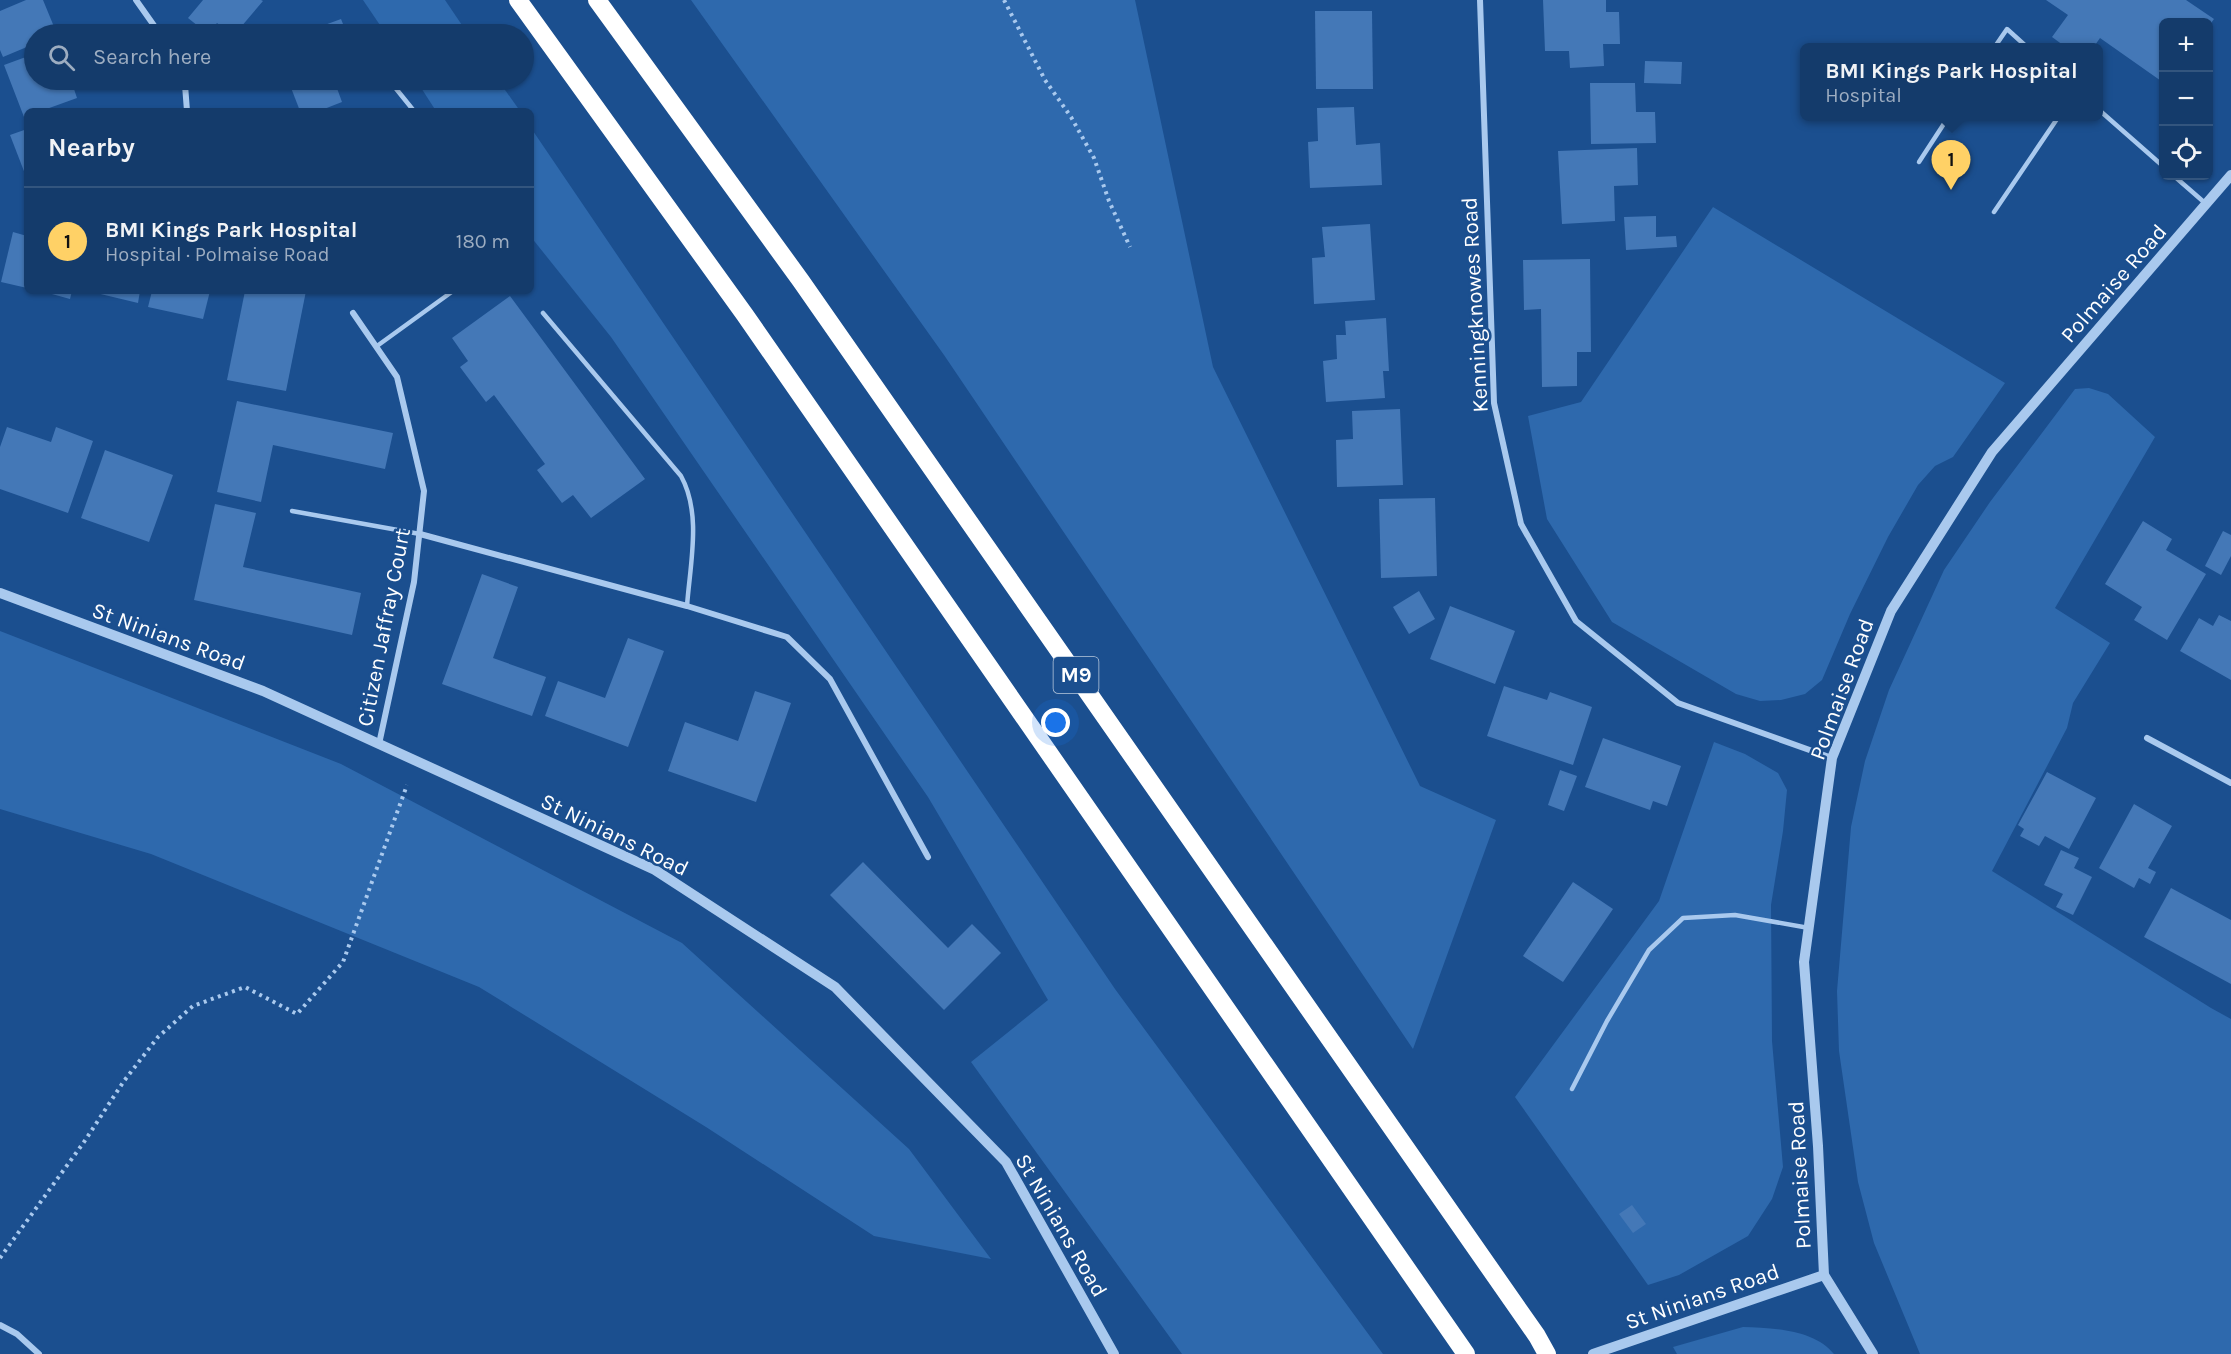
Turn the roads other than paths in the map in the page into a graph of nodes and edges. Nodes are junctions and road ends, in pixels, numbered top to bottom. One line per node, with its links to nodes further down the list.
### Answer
1 (136, 0): 5 (street)
2 (518, 0): 40 (highway)
3 (597, 0): 41 (highway, M9)
4 (1480, 0): 31 (street, Kenningknowes Road)
5 (153, 24)
6 (1997, 43): 7 (lane)
7 (2023, 43)
8 (185, 90): 10 (street)
9 (397, 90): 11 (lane)
10 (187, 108)
11 (412, 108)
12 (2103, 113): 16 (lane)
13 (1946, 121): 15 (lane)
14 (2056, 121): 20 (lane)
15 (1919, 162)
16 (2159, 163)
17 (2231, 175): 19 (street, Polmaise Road)
18 (2179, 180): 19 (lane)
19 (2207, 204): 31 (street, Polmaise Road)
20 (1994, 212)
21 (449, 294): 24 (lane)
22 (353, 313): 24 (street, Citizen Jaffray Court)
23 (543, 313): 28 (lane)
24 (377, 346): 26 (street, Citizen Jaffray Court)
25 (292, 511): 26 (lane)
26 (420, 534): 28 (street); 30 (street, Citizen Jaffray Court)
27 (0, 593): 30 (street, St Ninians Road)
28 (687, 606): 33 (street)
29 (2147, 738): 32 (street)
30 (378, 744): 39 (street, St Ninians Road)
31 (1832, 758): 34 (street, Polmaise Road)
32 (2231, 783)
33 (928, 857)
34 (1809, 928): 35 (lane); 36 (street, Polmaise Road)
35 (1572, 1089)
36 (1824, 1275): 42 (street, St Ninians Road); 43 (street, Polmaise Road)
37 (0, 1325): 38 (street)
38 (39, 1354)
39 (1114, 1354)
40 (1466, 1354)
41 (1547, 1354)
42 (1593, 1354)
43 (1873, 1354)

